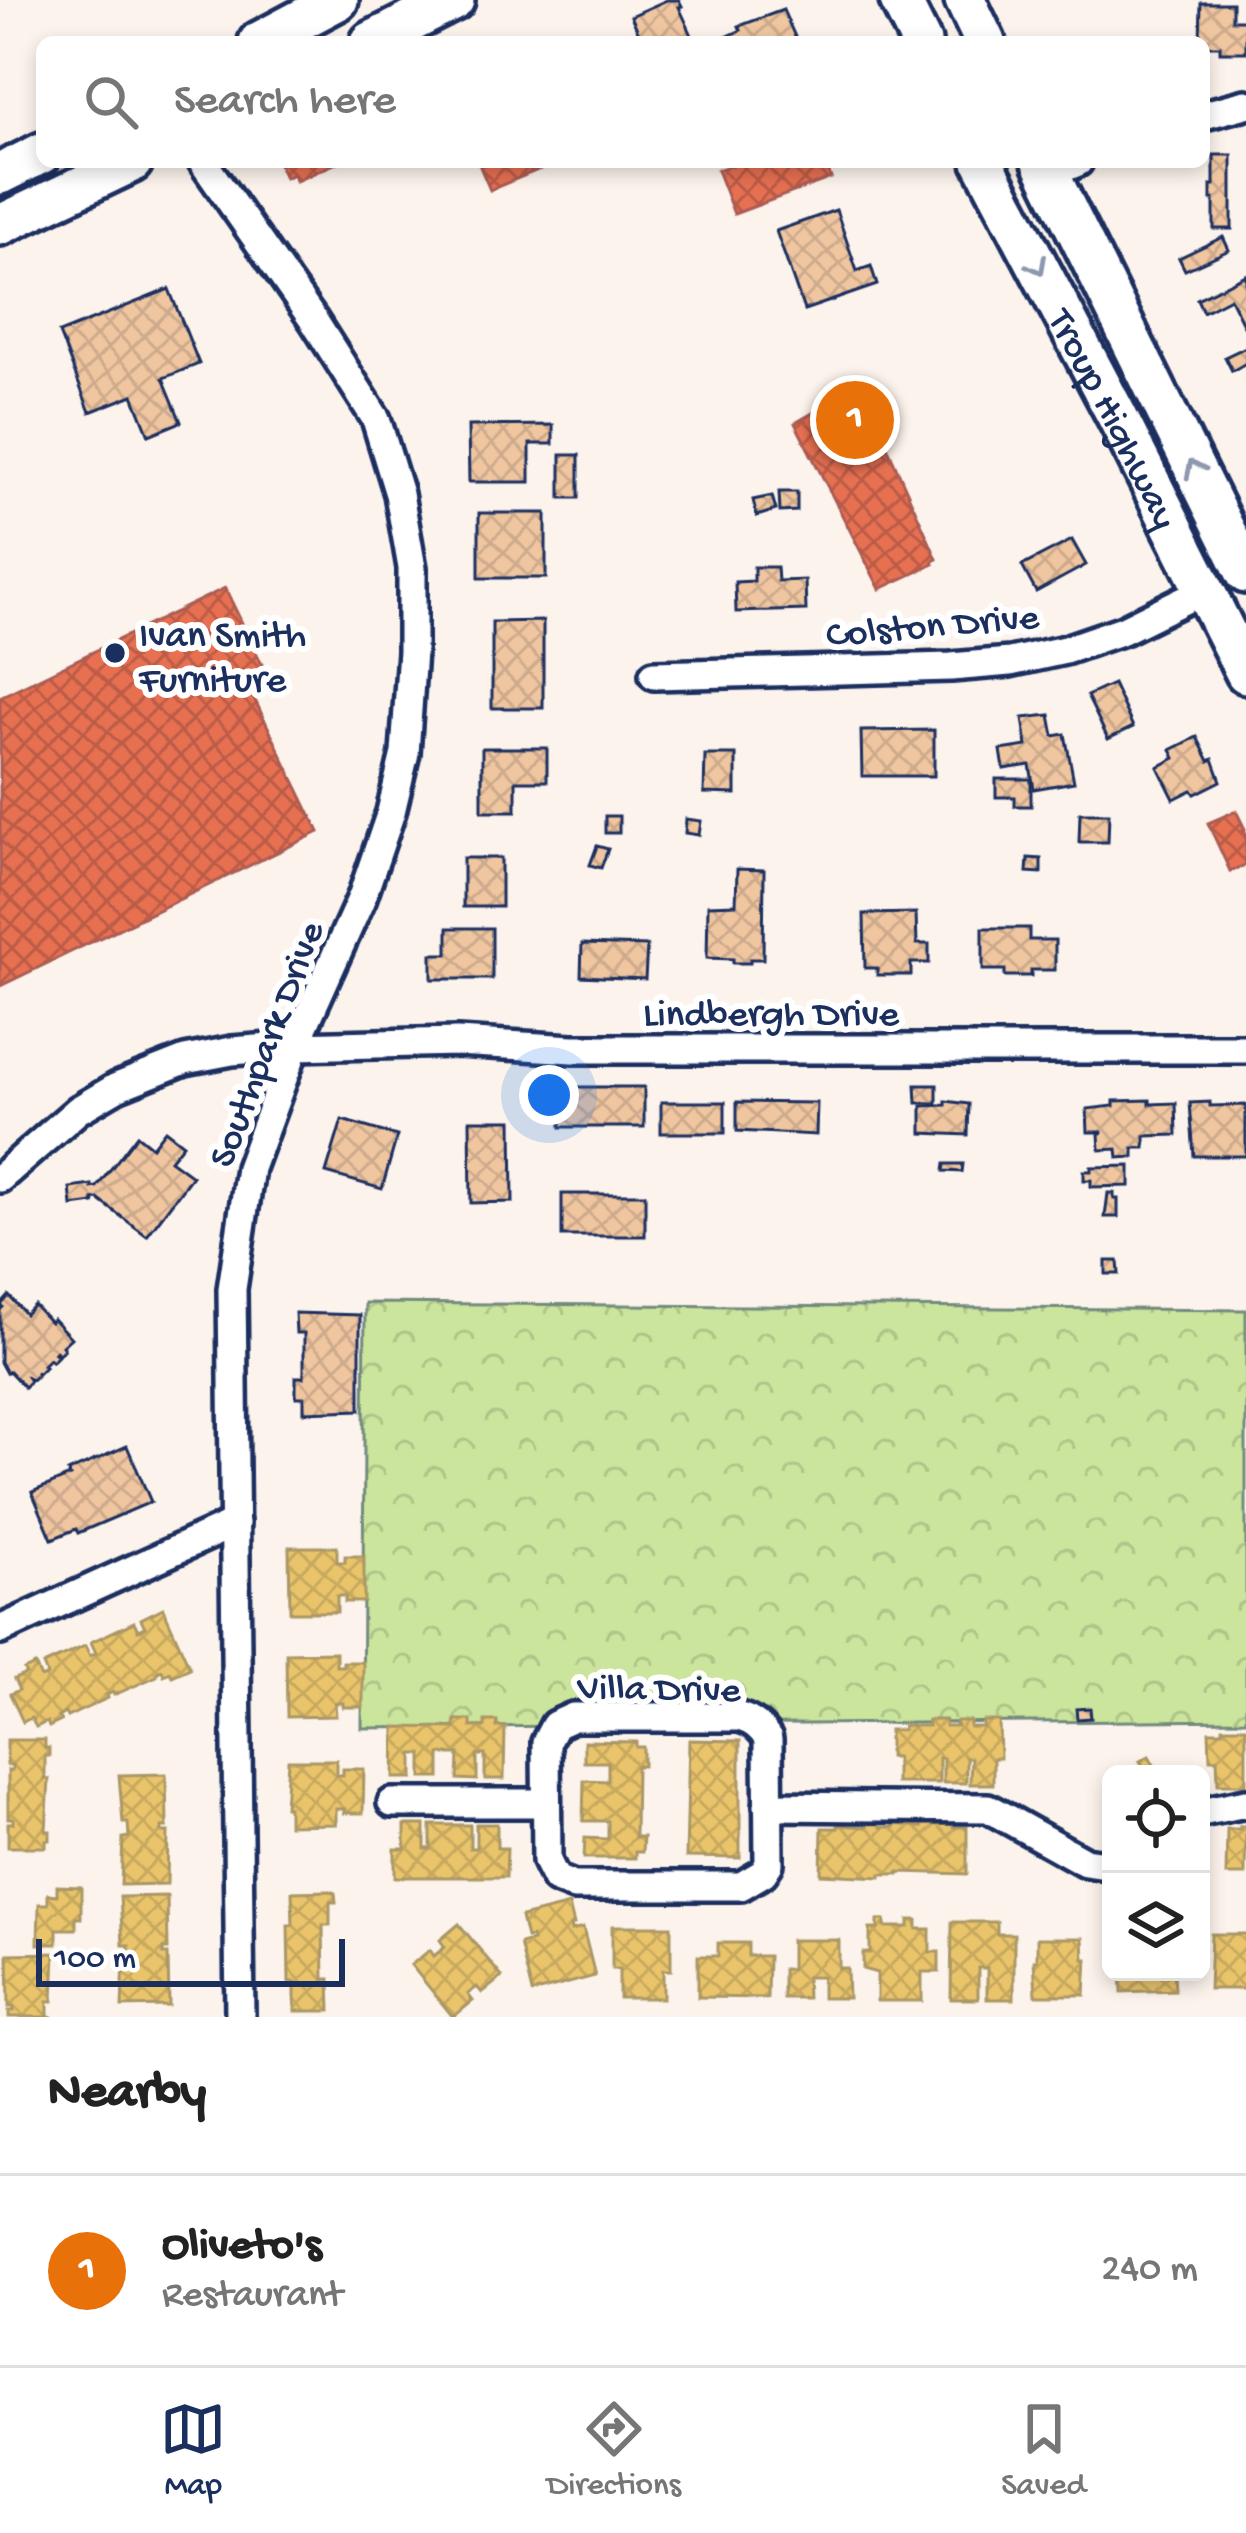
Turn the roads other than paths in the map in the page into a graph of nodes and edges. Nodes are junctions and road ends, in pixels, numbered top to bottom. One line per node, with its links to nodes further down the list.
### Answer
1 (338, 0): 5 (highway)
2 (454, 0): 6 (highway)
3 (900, 0): 7 (highway)
4 (964, 0): 8 (highway)
5 (270, 36)
6 (383, 36)
7 (918, 36)
8 (982, 36)
9 (1246, 104): 10 (street)
10 (1210, 113)
11 (36, 156): 16 (highway)
12 (119, 168): 17 (highway)
13 (207, 168): 22 (street, Southpark Drive)
14 (986, 168): 19 (highway, Troup Highway, one-way to 19)
15 (1058, 168): 18 (highway, Troup Highway, one-way to 15)
16 (0, 174)
17 (0, 225)
18 (1246, 573)
19 (1204, 590): 20 (highway, Troup Highway); 21 (street, Colston Drive)
20 (1246, 674)
21 (654, 675)
22 (295, 1046): 23 (street, Lindbergh Drive); 24 (street, Lindbergh Drive); 25 (street, Southpark Drive)
23 (1246, 1048)
24 (0, 1178)
25 (235, 1523): 26 (street); 33 (street, Southpark Drive)
26 (0, 1630)
27 (392, 1803): 28 (street)
28 (546, 1803): 30 (street, Villa Drive); 30 (street, Villa Drive)
29 (1246, 1803): 31 (street)
30 (768, 1806): 32 (street)
31 (1210, 1810)
32 (1102, 1864)
33 (240, 2017)

